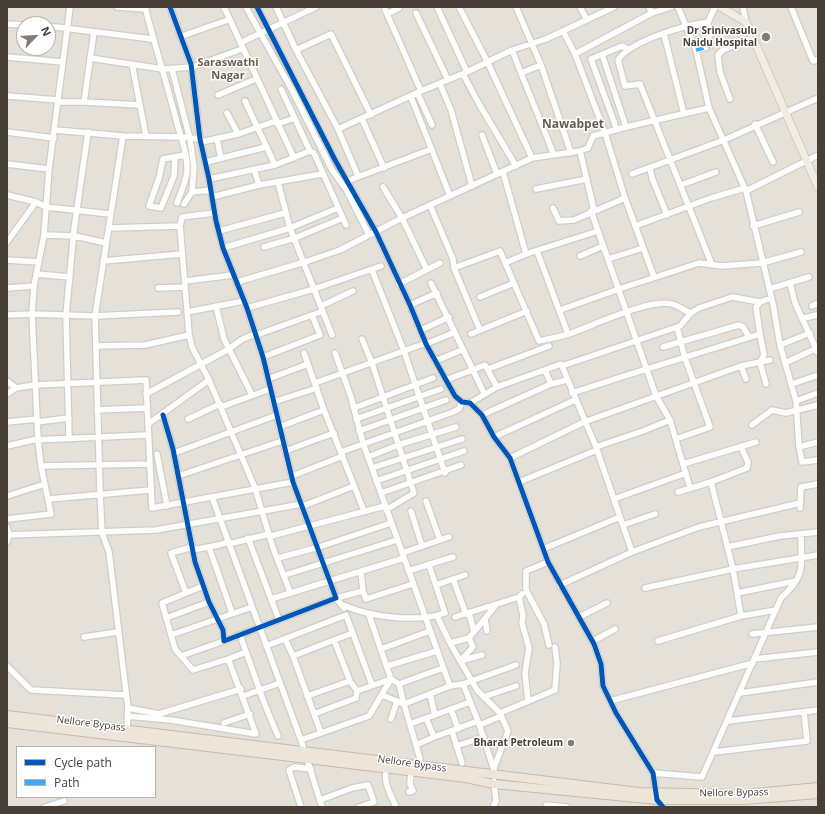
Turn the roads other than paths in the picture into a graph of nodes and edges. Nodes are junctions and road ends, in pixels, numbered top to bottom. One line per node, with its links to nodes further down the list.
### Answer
1 (70, 7): 34 (street)
2 (117, 7): 22 (street)
3 (170, 7): 40 (street)
4 (224, 7): 27 (street)
5 (246, 7): 38 (street)
6 (257, 7): 35 (street)
7 (276, 7): 29 (street)
8 (316, 7): 29 (street)
9 (384, 7): 25 (street)
10 (437, 7): 62 (street)
11 (459, 7): 55 (street)
12 (516, 7): 44 (street)
13 (580, 7): 28 (street)
14 (612, 7): 28 (street)
15 (649, 7): 26 (street)
16 (671, 7): 26 (street)
17 (678, 7): 32 (street)
18 (715, 7): 30 (street)
19 (720, 7): 31 (main road)
20 (743, 7): 31 (street)
21 (791, 7): 54 (street)
22 (146, 8): 42 (street)
23 (399, 8): 25 (street)
24 (416, 12): 65 (street)
25 (387, 14): 68 (street)
26 (652, 14): 50 (street)
27 (228, 20): 40 (street); 43 (street)
28 (587, 20): 36 (street)
29 (282, 22): 35 (street); 47 (street)
30 (708, 22): 32 (street); 49 (street)
31 (746, 22): 41 (main road)
32 (687, 26): 39 (street); 49 (street)
33 (56, 27): 34 (street)
34 (67, 28): 37 (street); 56 (street)
35 (268, 29): 38 (street); 108 (street)
36 (564, 31): 44 (street); 50 (street)
37 (94, 32): 42 (street); 53 (street)
38 (260, 32): 43 (street); 110 (street)
39 (664, 34): 46 (street); 81 (street)
40 (182, 36): 59 (street)
41 (753, 38): 73 (street); 79 (main road)
42 (152, 39): 61 (street)
43 (240, 43): 45 (street)
44 (532, 44): 48 (street); 58 (street)
45 (242, 49): 59 (street); 64 (street)
46 (628, 49): 51 (street); 85 (street)
47 (296, 50): 82 (street); 91 (street)
48 (512, 50): 55 (street); 63 (street)
49 (696, 50): 78 (street)
50 (575, 54): 96 (street)
51 (602, 54): 89 (street); 93 (street)
52 (7, 57): 56 (street)
53 (90, 58): 57 (street); 76 (street)
54 (818, 60)
55 (487, 61): 62 (street); 120 (street)
56 (62, 62): 74 (street)
57 (132, 64): 61 (street); 77 (street)
58 (541, 65): 63 (street); 113 (street)
59 (192, 67): 60 (street); 106 (street)
60 (172, 68): 61 (street); 103 (street)
61 (163, 69): 101 (street)
62 (465, 73): 65 (street); 127 (street)
63 (521, 73): 115 (street)
64 (256, 79): 69 (street); 86 (street)
65 (448, 80): 66 (street)
66 (440, 84): 68 (street); 143 (street)
67 (281, 89): 83 (street)
68 (420, 93): 71 (street); 88 (street)
69 (218, 95)
70 (7, 96): 74 (street)
71 (411, 97): 82 (street); 109 (street)
72 (818, 98): 79 (street)
73 (730, 99)
74 (58, 101): 76 (street); 92 (street)
75 (245, 101): 90 (street)
76 (84, 102): 77 (street)
77 (140, 105): 100 (street)
78 (709, 108): 81 (street); 105 (street)
79 (784, 112): 87 (street); 122 (main road)
80 (227, 113): 97 (street)
81 (684, 114): 85 (street)
82 (371, 115): 84 (street)
83 (295, 118): 86 (street); 112 (street)
84 (362, 119): 91 (street); 128 (street)
85 (655, 120): 89 (street); 121 (street)
86 (277, 123): 90 (street); 119 (street)
87 (756, 124): 105 (street); 124 (street)
88 (432, 125)
89 (626, 127): 93 (street)
90 (258, 128): 97 (street); 107 (street)
91 (338, 129): 136 (street)
92 (55, 130): 95 (street); 102 (street)
93 (617, 130): 96 (street)
94 (7, 132): 102 (street)
95 (88, 132): 99 (street); 162 (street)
96 (605, 133): 111 (street); 153 (street)
97 (238, 134): 104 (street)
98 (482, 134): 133 (street)
99 (123, 136): 100 (street); 167 (street)
100 (146, 136): 101 (street)
101 (181, 137): 103 (street); 114 (street)
102 (54, 138): 130 (street)
103 (190, 138): 106 (street); 149 (street)
104 (217, 139): 106 (street); 118 (street)
105 (724, 140): 121 (street); 148 (street)
106 (200, 141): 123 (street)
107 (266, 147): 118 (street); 126 (street)
108 (328, 147): 110 (street); 139 (street)
109 (432, 148): 128 (street); 151 (street)
110 (322, 150): 112 (street); 181 (street)
111 (580, 151): 113 (street); 138 (street)
112 (312, 152): 119 (street); 134 (street)
113 (571, 153): 115 (street)
114 (185, 155): 117 (street); 155 (street)
115 (554, 155): 120 (street)
116 (818, 155): 122 (street)
117 (175, 157): 117 (street)
118 (221, 158): 123 (street)
119 (294, 158): 126 (street)
120 (532, 158): 127 (street)
121 (671, 160): 129 (street); 142 (street)
122 (806, 161): 145 (main road); 148 (street)
123 (206, 162): 137 (street)
124 (773, 162)
125 (7, 164): 130 (street)
126 (275, 165): 131 (street)
127 (516, 166): 133 (street)
128 (384, 168): 136 (street)
129 (650, 168): 135 (street); 168 (street)
130 (49, 169): 159 (street)
131 (254, 169): 137 (street); 141 (street)
132 (716, 172): 142 (street)
133 (500, 173): 143 (street); 193 (street)
134 (322, 174): 140 (street); 160 (street)
135 (632, 174)
136 (358, 176): 139 (street)
137 (209, 179): 147 (street)
138 (586, 179): 146 (street); 163 (street)
139 (347, 181): 179 (street)
140 (278, 182): 141 (street); 166 (street)
141 (259, 185): 152 (street)
142 (681, 185): 158 (street)
143 (472, 186): 151 (street)
144 (384, 187): 170 (street)
145 (818, 187)
146 (536, 189)
147 (211, 190): 149 (street); 152 (street)
148 (746, 190): 158 (street); 174 (street)
149 (192, 192): 156 (street)
150 (7, 195): 154 (street)
151 (450, 196): 157 (street)
152 (212, 198): 165 (street)
153 (625, 198): 163 (street); 173 (street)
154 (36, 202): 159 (street); 184 (street)
155 (177, 203)
156 (184, 204)
157 (430, 205): 170 (street); 205 (street)
158 (689, 206): 168 (street); 203 (street)
159 (46, 207): 162 (street); 180 (street)
160 (338, 208): 169 (street); 176 (street)
161 (553, 208): 163 (street)
162 (77, 210): 167 (street); 182 (street)
163 (593, 210): 178 (street)
164 (799, 212): 174 (street)
165 (214, 213): 172 (street); 177 (street)
166 (285, 213): 176 (street); 177 (street)
167 (110, 214): 175 (street)
168 (667, 215): 173 (street)
169 (343, 218): 171 (street); 183 (street)
170 (402, 218): 179 (street); 207 (street)
171 (346, 225)
172 (180, 226): 175 (street); 192 (street)
173 (635, 226): 189 (street)
174 (754, 226): 202 (street)
175 (109, 228): 185 (street)
176 (290, 228): 183 (street); 188 (street)
177 (219, 231): 188 (street)
178 (598, 231): 186 (street); 190 (street)
179 (376, 232): 181 (street); 218 (street)
180 (44, 235): 182 (street); 198 (street)
181 (370, 235): 199 (street)
182 (75, 236): 185 (street); 210 (street)
183 (295, 238): 187 (street); 199 (street)
184 (7, 242)
185 (106, 243): 197 (street)
186 (603, 246): 194 (street); 196 (street)
187 (264, 247)
188 (223, 248): 209 (street)
189 (643, 248): 196 (street); 211 (street)
190 (537, 251): 193 (street); 237 (street)
191 (801, 252): 202 (street)
192 (182, 254): 197 (street); 217 (street)
193 (526, 254): 201 (street)
194 (580, 256)
195 (7, 260): 198 (street)
196 (608, 260): 222 (street)
197 (102, 261): 248 (street)
198 (39, 262): 208 (street)
199 (305, 262): 213 (street); 223 (street)
200 (440, 263): 207 (street)
201 (505, 263): 205 (street); 215 (street)
202 (762, 263): 203 (street); 224 (street)
203 (712, 264): 211 (street)
204 (381, 266): 206 (street)
205 (454, 268): 253 (street)
206 (372, 270): 223 (street); 273 (street)
207 (427, 270): 218 (street)
208 (36, 274): 210 (street); 219 (street)
209 (233, 275): 213 (street); 217 (street)
210 (70, 277): 245 (street)
211 (654, 277): 222 (street)
212 (809, 277): 216 (street)
213 (237, 282): 229 (street)
214 (432, 283): 226 (street)
215 (514, 283): 227 (street); 238 (street)
216 (790, 283): 224 (street); 250 (street)
217 (185, 284): 221 (street); 240 (street)
218 (400, 284): 232 (street)
219 (34, 286): 220 (street); 243 (street)
220 (7, 288)
221 (158, 288)
222 (619, 288): 237 (street); 241 (street)
223 (314, 289): 235 (street); 236 (street)
224 (768, 289): 228 (street)
225 (353, 291): 236 (street)
226 (437, 293): 232 (street); 249 (street)
227 (480, 297)
228 (771, 298): 230 (street); 267 (street)
229 (244, 301): 233 (street); 235 (street)
230 (760, 302): 242 (street); 258 (street)
231 (818, 303): 234 (street)
232 (410, 305): 252 (street)
233 (216, 306): 240 (street); 271 (street)
234 (812, 306)
235 (247, 308): 260 (street)
236 (322, 308): 246 (street); 261 (street)
237 (560, 310): 257 (street)
238 (526, 311): 253 (street); 257 (street)
239 (178, 312): 248 (street)
240 (187, 312): 259 (street)
241 (626, 312): 242 (street); 257 (street); 264 (street)
242 (691, 313): 251 (street)
243 (32, 314): 244 (street); 245 (street); 308 (street)
244 (7, 315)
245 (66, 315): 248 (street); 301 (street)
246 (312, 315): 260 (street); 277 (street)
247 (817, 315): 250 (street)
248 (95, 316): 268 (street)
249 (449, 317): 252 (street); 254 (street)
250 (804, 318): 255 (street)
251 (677, 327): 264 (street); 265 (street)
252 (421, 330): 266 (street)
253 (480, 330): 256 (street)
254 (455, 332): 266 (street); 272 (street)
255 (810, 333): 267 (street); 274 (street)
256 (471, 334)
257 (568, 334)
258 (760, 334): 262 (street); 281 (street)
259 (189, 335): 268 (street); 282 (street)
260 (255, 335): 271 (street); 277 (street)
261 (332, 335)
262 (749, 337): 265 (street); 278 (street)
263 (362, 339): 283 (street)
264 (637, 340): 286 (street); 288 (street)
265 (681, 342): 270 (street); 278 (street)
266 (426, 344): 273 (street); 280 (street)
267 (780, 345): 284 (street)
268 (96, 346): 303 (street)
269 (548, 346): 289 (street)
270 (663, 347)
271 (229, 349): 282 (street); 319 (street)
272 (462, 350): 280 (street); 290 (street)
273 (404, 351): 283 (street); 304 (street)
274 (817, 351): 284 (street)
275 (304, 353): 285 (street)
276 (335, 353): 292 (street)
277 (263, 357): 295 (street)
278 (685, 358): 288 (street); 302 (street)
279 (770, 360): 281 (street)
280 (435, 361): 298 (street)
281 (760, 362): 287 (street); 306 (street)
282 (201, 363): 297 (street); 318 (street)
283 (372, 363): 292 (street); 321 (street)
284 (785, 363): 307 (street)
285 (308, 364): 295 (street); 309 (street)
286 (562, 366): 291 (street); 299 (street)
287 (741, 366): 296 (street); 302 (street)
288 (646, 368): 315 (street); 320 (street)
289 (488, 369): 290 (street); 310 (street)
290 (473, 370): 298 (street); 314 (street)
291 (545, 370): 305 (street); 310 (street)
292 (342, 375): 309 (street); 332 (street)
293 (818, 375): 307 (street)
294 (433, 378): 304 (street)
295 (268, 379): 312 (street)
296 (746, 379)
297 (209, 380): 330 (street); 338 (street)
298 (446, 380): 327 (street)
299 (567, 380): 305 (street); 315 (street)
300 (7, 381): 311 (street)
301 (67, 382): 303 (street); 308 (street); 341 (street)
302 (694, 382): 320 (street); 364 (street)
303 (96, 383): 318 (street); 335 (street)
304 (415, 384): 321 (street); 322 (street)
305 (550, 384): 340 (street)
306 (766, 384)
307 (792, 384): 325 (street)
308 (35, 385): 311 (street); 344 (street)
309 (316, 386): 326 (street); 336 (street)
310 (497, 387): 314 (street)
311 (16, 388): 317 (street)
312 (270, 389): 319 (street); 326 (street)
313 (441, 389): 322 (street)
314 (484, 393): 328 (street)
315 (572, 393): 324 (street)
316 (818, 393): 325 (street)
317 (7, 394)
318 (146, 394): 331 (street)
319 (252, 395): 330 (street)
320 (656, 396): 345 (street); 349 (street)
321 (383, 397): 332 (street); 333 (street)
322 (420, 397): 333 (street); 334 (street)
323 (446, 400): 334 (street)
324 (575, 400): 349 (street); 361 (street)
325 (796, 401): 337 (street)
326 (273, 402): 339 (street)
327 (462, 402): 328 (street); 348 (street)
328 (470, 403): 340 (street)
329 (818, 405): 337 (street)
330 (221, 406): 342 (street); 355 (street)
331 (147, 408): 335 (street); 350 (street)
332 (354, 408): 343 (street)
333 (387, 409): 343 (street); 346 (street)
334 (423, 409): 346 (street); 348 (street)
335 (97, 410): 360 (street)
336 (324, 410): 352 (street); 356 (street)
337 (797, 411): 351 (street); 372 (street)
338 (162, 415): 350 (street); 378 (street)
339 (277, 415): 352 (street); 355 (street)
340 (482, 415): 361 (street)
341 (69, 418): 344 (street); 362 (street)
342 (188, 419)
343 (356, 419): 354 (street)
344 (37, 420): 347 (street); 365 (street)
345 (670, 420): 364 (street); 375 (street)
346 (391, 421): 354 (street); 357 (street)
347 (7, 422)
348 (428, 422): 357 (street); 358 (street)
349 (584, 422): 375 (street); 383 (street)
350 (148, 424): 359 (street)
351 (752, 425)
352 (279, 427): 366 (street)
353 (456, 427): 358 (street)
354 (359, 431): 369 (street)
355 (232, 432): 378 (street); 380 (street)
356 (334, 433): 376 (street); 381 (street)
357 (395, 434): 369 (street); 370 (street)
358 (432, 434): 370 (street); 373 (street)
359 (148, 435): 360 (street); 387 (street)
360 (98, 437): 362 (street); 389 (street)
361 (494, 437): 383 (street)
362 (69, 438): 365 (street)
363 (462, 439): 373 (street)
364 (676, 439): 388 (street)
365 (38, 440): 371 (street); 391 (street)
366 (282, 441): 376 (street); 380 (street)
367 (756, 442): 374 (street)
368 (818, 442): 372 (street)
369 (363, 443): 381 (street); 382 (street)
370 (398, 445): 382 (street); 384 (street)
371 (7, 446)
372 (799, 446): 386 (street)
373 (436, 447): 384 (street); 385 (street)
374 (741, 447): 388 (street); 400 (street)
375 (597, 449): 399 (street); 414 (street)
376 (285, 451): 397 (street)
377 (464, 451): 385 (street)
378 (174, 453): 396 (street)
379 (157, 454): 418 (street)
380 (241, 454): 396 (street); 405 (street)
381 (342, 454): 397 (street); 404 (street)
382 (368, 457): 392 (street)
383 (510, 458): 399 (street)
384 (403, 459): 392 (street); 393 (street)
385 (440, 459): 393 (street); 394 (street)
386 (818, 460)
387 (149, 464): 389 (street); 407 (street)
388 (683, 464): 395 (street)
389 (99, 465): 391 (street); 409 (street)
390 (462, 465): 394 (street)
391 (41, 466): 402 (street)
392 (372, 468): 398 (street)
393 (407, 471): 398 (street); 401 (street)
394 (444, 472): 401 (street)
395 (686, 473): 406 (street); 414 (street)
396 (178, 476): 416 (street)
397 (292, 478): 405 (street); 417 (street)
398 (376, 481): 410 (street)
399 (519, 482): 449 (street)
400 (712, 482): 406 (street); 427 (street)
401 (411, 483): 410 (street); 419 (street)
402 (45, 484): 411 (street); 413 (street)
403 (818, 484): 427 (street)
404 (354, 486): 417 (street); 420 (street)
405 (255, 488): 412 (street); 422 (street)
406 (690, 488): 408 (street)
407 (150, 490): 409 (street); 418 (street)
408 (678, 492)
409 (100, 493): 413 (street); 434 (street)
410 (381, 493): 419 (street)
411 (7, 496)
412 (212, 497): 416 (street); 426 (street)
413 (49, 499): 425 (street)
414 (614, 499): 424 (street)
415 (426, 501): 441 (street)
416 (183, 502): 418 (street); 429 (street)
417 (303, 505): 422 (street); 431 (street)
418 (167, 506)
419 (386, 508): 420 (street); 428 (street)
420 (364, 510): 431 (street)
421 (411, 511): 444 (street)
422 (262, 512): 426 (street); 437 (street)
423 (656, 514): 430 (street)
424 (620, 517): 430 (street); 449 (street)
425 (7, 519)
426 (220, 520): 429 (street); 443 (street)
427 (721, 522): 447 (street); 450 (street)
428 (391, 523): 440 (street); 446 (street)
429 (188, 525): 434 (street); 448 (street)
430 (622, 525): 450 (street)
431 (311, 526): 437 (street); 446 (street)
432 (7, 527): 436 (street)
433 (818, 532): 435 (street)
434 (102, 533): 436 (street); 505 (street)
435 (801, 534): 447 (street); 454 (street)
436 (8, 535): 442 (street)
437 (270, 535): 439 (street); 455 (street)
438 (449, 537): 441 (street)
439 (248, 538): 443 (street); 479 (street)
440 (397, 540): 452 (street); 456 (street)
441 (440, 540): 444 (street)
442 (7, 542)
443 (229, 543): 445 (street); 484 (street)
444 (422, 546): 452 (street)
445 (208, 547): 448 (street); 487 (street)
446 (319, 547): 455 (street); 456 (street)
447 (727, 547): 459 (street)
448 (192, 549): 470 (street); 475 (street)
449 (543, 549): 457 (street)
450 (632, 552): 468 (street)
451 (818, 555): 454 (street)
452 (403, 556): 460 (street); 461 (street)
453 (453, 557): 458 (street)
454 (801, 557): 459 (street); 466 (street)
455 (278, 558): 462 (street)
456 (324, 562): 462 (street); 465 (street)
457 (548, 562): 468 (street); 472 (street)
458 (429, 564): 460 (street); 469 (street)
459 (733, 569): 471 (street); 476 (street)
460 (408, 571): 467 (street)
461 (361, 572): 465 (street); 473 (street)
462 (285, 575): 474 (street)
463 (466, 575): 464 (street)
464 (453, 579): 469 (street); 486 (street)
465 (330, 580): 474 (street); 478 (street)
466 (796, 581): 476 (street); 485 (street)
467 (413, 584): 473 (street); 492 (street)
468 (560, 584): 494 (street)
469 (436, 585): 490 (street)
470 (203, 586): 475 (street); 480 (street)
471 (645, 588)
472 (526, 590): 477 (street); 555 (street)
473 (362, 591): 478 (street)
474 (290, 592): 479 (street)
475 (186, 593): 495 (street)
476 (737, 593): 491 (street)
477 (520, 597): 482 (street); 555 (street)
478 (336, 598): 483 (street); 498 (street)
479 (271, 599): 498 (street)
480 (209, 602): 495 (street); 496 (street)
481 (607, 602): 494 (street)
482 (496, 604): 486 (street); 497 (street)
483 (343, 606): 488 (street); 489 (street)
484 (252, 607): 487 (street); 499 (street)
485 (776, 610): 491 (street); 504 (street)
486 (467, 613): 493 (street); 506 (street)
487 (232, 614): 496 (street)
488 (346, 615): 507 (street); 512 (street)
489 (369, 615): 492 (street); 520 (street)
490 (437, 616): 492 (street); 518 (street)
491 (741, 616): 517 (street)
492 (424, 617): 502 (street)
493 (454, 617)
494 (579, 617): 516 (street)
495 (166, 618): 509 (street)
496 (218, 619): 509 (street); 515 (street)
497 (485, 619): 503 (street); 506 (street)
498 (279, 620): 499 (street)
499 (259, 627): 510 (street); 519 (street)
500 (818, 627): 504 (street)
501 (615, 629): 516 (street)
502 (430, 631): 520 (street); 521 (street)
503 (487, 631)
504 (766, 631): 508 (street); 529 (street)
505 (118, 632): 511 (street); 549 (street)
506 (474, 632): 513 (street)
507 (353, 633): 514 (street); 541 (street)
508 (752, 634)
509 (171, 635): 524 (street)
510 (240, 635): 515 (street); 522 (street)
511 (84, 638)
512 (285, 638): 519 (street); 525 (street)
513 (469, 638): 518 (street); 528 (street)
514 (334, 640): 525 (street); 536 (street)
515 (224, 641): 524 (street)
516 (593, 641): 556 (street)
517 (658, 641)
518 (450, 643): 528 (street)
519 (266, 646): 538 (street)
520 (381, 649): 532 (street)
521 (437, 651): 532 (street); 533 (street)
522 (246, 652): 527 (street); 545 (street)
523 (818, 652): 529 (street)
524 (181, 656): 527 (street)
525 (293, 656): 552 (street)
526 (482, 656): 528 (street)
527 (225, 660): 544 (street)
528 (460, 661): 535 (street)
529 (753, 661): 547 (street); 556 (street)
530 (516, 665): 535 (street)
531 (7, 666): 549 (street)
532 (387, 666): 534 (street)
533 (443, 668): 539 (street); 542 (street)
534 (391, 679): 539 (street); 541 (street); 550 (street)
535 (472, 680): 540 (street); 553 (street)
536 (350, 681): 546 (street); 552 (street)
537 (818, 682): 547 (street)
538 (280, 683): 545 (street); 583 (street)
539 (398, 684): 558 (street)
540 (463, 684): 542 (street); 557 (street)
541 (372, 685): 546 (street)
542 (450, 686): 548 (street)
543 (516, 686): 553 (street)
544 (241, 689): 551 (street); 559 (street)
545 (260, 690): 551 (street); 580 (street)
546 (357, 691): 564 (street)
547 (740, 693): 571 (street)
548 (430, 694): 558 (street); 567 (street)
549 (126, 695): 559 (street)
550 (382, 695): 554 (street); 579 (street)
551 (243, 696): 563 (street)
552 (308, 696): 564 (street)
553 (483, 697): 565 (street)
554 (397, 701): 558 (street); 570 (street)
555 (528, 701): 565 (street)
556 (610, 701): 594 (street)
557 (470, 702): 560 (street); 574 (street)
558 (404, 704): 575 (street)
559 (128, 708): 568 (street)
560 (451, 709): 567 (street); 577 (street)
561 (818, 710): 562 (street)
562 (804, 712): 571 (street); 586 (street)
563 (250, 714): 568 (street); 573 (street)
564 (314, 714): 579 (street)
565 (500, 714): 574 (street); 592 (street)
566 (7, 715): 576 (highway, Nellore Bypass)
567 (435, 715): 569 (street)
568 (127, 716): 576 (street)
569 (426, 718): 575 (street); 581 (street)
570 (391, 719)
571 (728, 721): 586 (street)
572 (7, 723): 587 (highway, Nellore Bypass)
573 (224, 723)
574 (479, 723): 577 (street); 582 (street)
575 (410, 724): 584 (street)
576 (127, 729): 587 (highway, Nellore Bypass)
577 (458, 729): 578 (street)
578 (452, 731): 581 (street); 585 (street)
579 (321, 733): 583 (street)
580 (278, 736)
581 (434, 737): 584 (street)
582 (484, 737): 585 (street); 592 (street)
583 (301, 740): 587 (street)
584 (416, 745): 588 (street)
585 (456, 746): 589 (street)
586 (714, 752): 594 (street)
587 (306, 755): 590 (highway, Nellore Bypass); 591 (street); 592 (highway, Nellore Bypass)
588 (420, 759)
589 (462, 763)
590 (387, 769): 593 (highway, Nellore Bypass); 608 (street)
591 (310, 770): 600 (street); 605 (street)
592 (494, 771): 595 (street); 601 (highway, Nellore Bypass)
593 (411, 772): 595 (highway, Nellore Bypass); 597 (street)
594 (653, 773): 601 (street)
595 (494, 784): 601 (highway, Nellore Bypass); 609 (street)
596 (818, 786): 601 (highway, Nellore Bypass)
597 (409, 792)
598 (818, 794): 601 (highway, Nellore Bypass)
599 (64, 800): 604 (street)
600 (320, 800): 602 (street); 606 (street)
601 (659, 800)
602 (374, 804): 607 (street)
603 (547, 804): 610 (street)
604 (44, 807)
605 (301, 807)
606 (322, 807)
607 (359, 807)
608 (396, 807)
609 (493, 807)
610 (567, 807)

